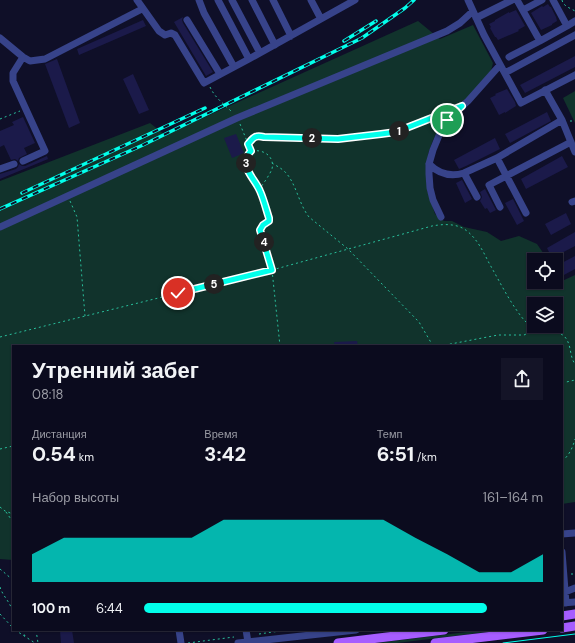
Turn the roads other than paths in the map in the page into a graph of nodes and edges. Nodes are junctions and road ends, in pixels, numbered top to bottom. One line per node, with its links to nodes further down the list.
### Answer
1 (136, 0): 14 (street)
2 (199, 0): 32 (street)
3 (218, 0): 30 (street)
4 (232, 0): 27 (street)
5 (252, 0): 26 (street)
6 (273, 0): 23 (street)
7 (311, 0): 18 (street)
8 (468, 0): 16 (street)
9 (512, 0): 17 (street)
10 (517, 0): 15 (street)
11 (542, 0): 15 (street)
12 (553, 0): 21 (street)
13 (353, 1): 18 (street)
14 (142, 9): 28 (street); 34 (street)
15 (523, 10): 25 (street)
16 (473, 11): 17 (street); 51 (street)
17 (476, 18): 31 (street)
18 (321, 19): 23 (street)
19 (187, 20): 34 (street)
20 (575, 22): 21 (street)
21 (567, 26): 25 (street)
22 (575, 35): 33 (street)
23 (291, 36): 26 (street)
24 (0, 38): 28 (street)
25 (540, 41): 29 (street)
26 (275, 45): 27 (street)
27 (260, 53): 30 (street)
28 (23, 57): 41 (street)
29 (509, 57)
30 (249, 59): 32 (street)
31 (500, 65): 33 (street); 43 (street)
32 (234, 67): 34 (street)
33 (504, 73): 36 (street)
34 (220, 74)
35 (575, 75): 36 (street)
36 (545, 90): 37 (street)
37 (562, 120): 38 (street); 40 (street)
38 (571, 142): 39 (street); 46 (street)
39 (575, 152)
40 (496, 158): 45 (street); 46 (street)
41 (23, 161)
42 (14, 164): 44 (street)
43 (429, 164): 45 (street); 50 (street)
44 (0, 169)
45 (464, 173): 47 (street)
46 (506, 176): 48 (street); 49 (street)
47 (477, 197)
48 (500, 207)
49 (526, 213)
50 (440, 217)
51 (0, 227)
52 (575, 533): 53 (street)
53 (563, 534)
54 (563, 571): 56 (street)
55 (575, 588): 56 (street)
56 (564, 590): 58 (street)
57 (575, 602): 58 (street)
58 (564, 603)
59 (575, 614): 60 (main road)
60 (563, 616)
61 (575, 626): 62 (main road)
62 (563, 628)
63 (179, 631): 69 (street)
64 (246, 631): 68 (street)
65 (347, 631): 68 (street)
66 (436, 631): 71 (main road)
67 (534, 631): 72 (main road)
68 (248, 642): 70 (street)
69 (181, 643)
70 (238, 643)
71 (338, 643)
72 (435, 643)

